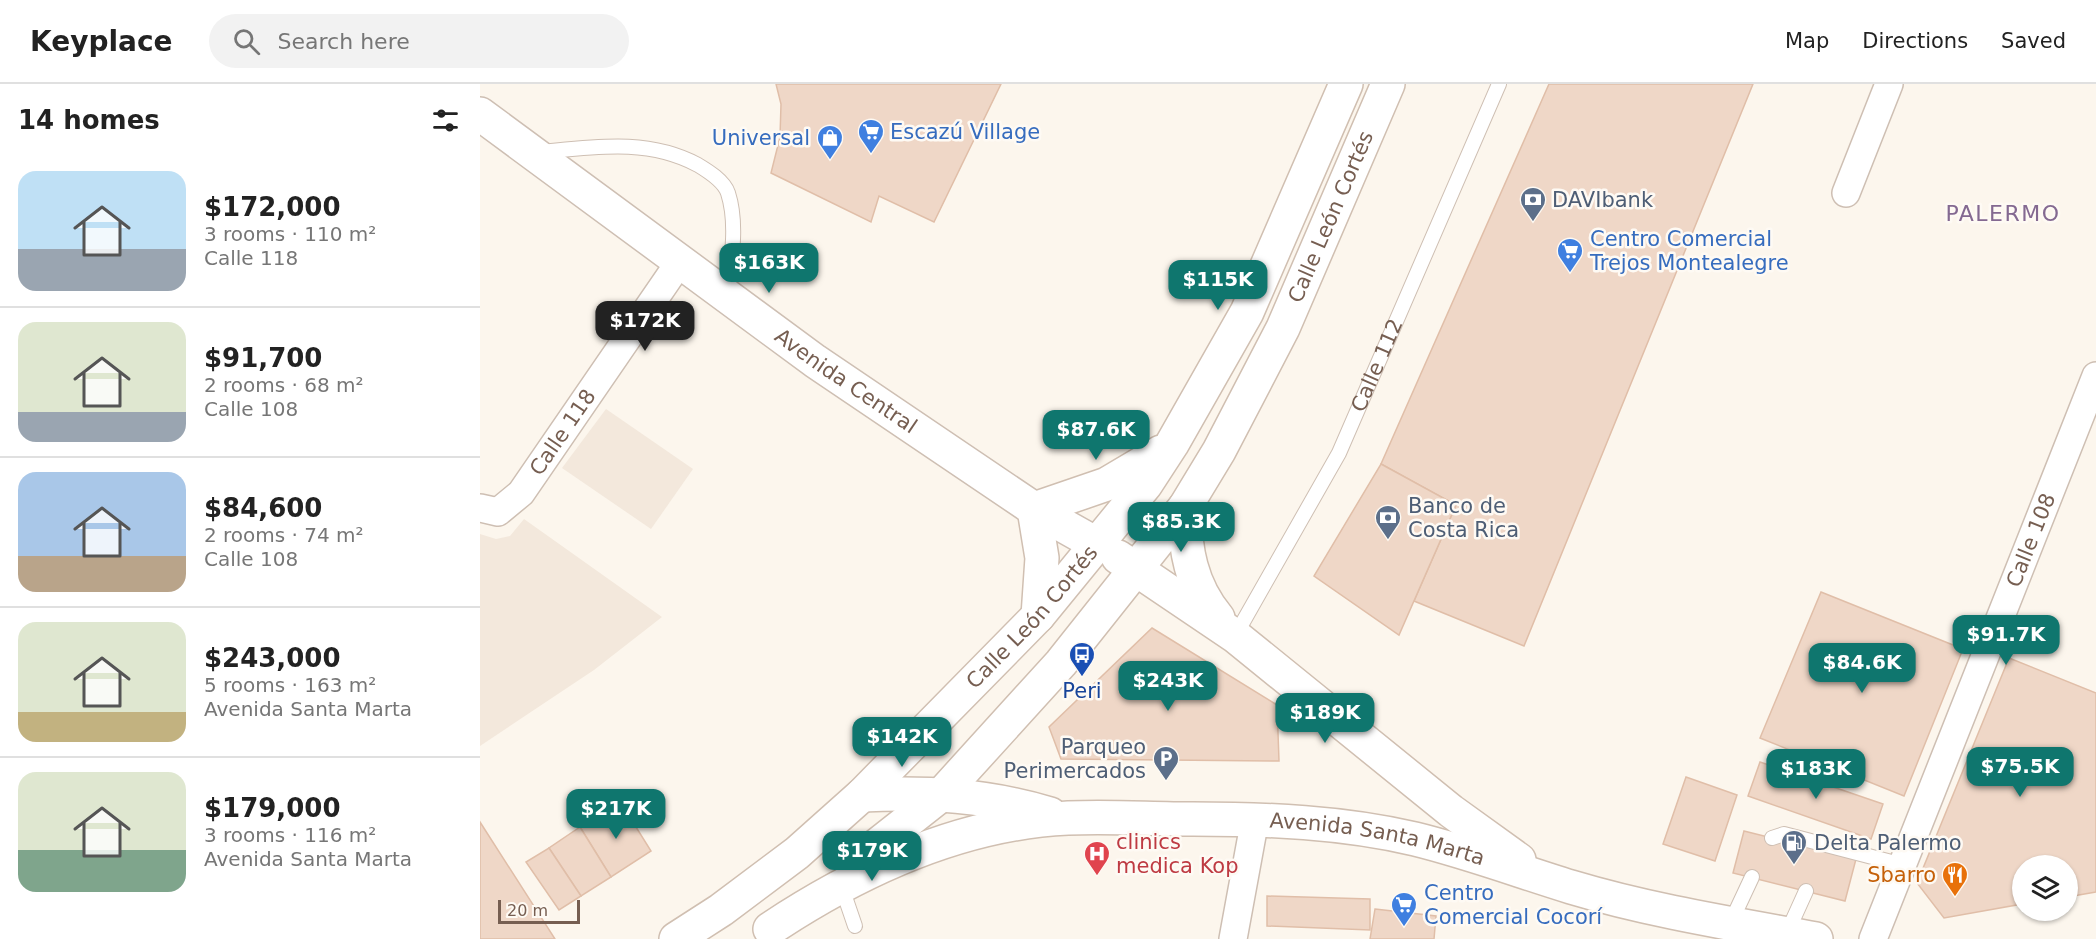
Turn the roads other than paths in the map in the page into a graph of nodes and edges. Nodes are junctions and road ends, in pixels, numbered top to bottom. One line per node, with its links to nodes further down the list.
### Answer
1 (1346, 84): 11 (main road, Calle León Cortés)
2 (1388, 84): 12 (main road, Calle León Cortés)
3 (1499, 84): 18 (lane, Calle 112)
4 (1889, 84): 7 (street)
5 (480, 114): 6 (main road, Avenida Central)
6 (536, 152): 8 (main road, Avenida Central); 9 (lane)
7 (1846, 193)
8 (681, 260): 9 (main road, Avenida Central); 14 (street, Calle 118)
9 (728, 296): 13 (main road, Avenida Central)
10 (2096, 376): 24 (street, Calle 108)
11 (1172, 444): 13 (main road); 15 (main road, Calle León Cortés)
12 (1185, 507): 16 (main road, Calle León Cortés); 18 (main road)
13 (1035, 509): 15 (main road, Avenida Central); 17 (main road)
14 (489, 510)
15 (1098, 545): 16 (main road, Avenida Central); 17 (main road, Calle León Cortés)
16 (1137, 568): 18 (main road, Avenida Santa Marta); 19 (main road, Calle León Cortés)
17 (1038, 616): 20 (main road, Calle León Cortés)
18 (1231, 633): 25 (main road, Avenida Santa Marta)
19 (942, 794): 20 (main road, Avenida Santa Marta); 21 (main road, Avenida Santa Marta); 31 (main road, Calle León Cortés)
20 (862, 795): 33 (main road, Calle León Cortés)
21 (1066, 818): 22 (main road, Avenida Santa Marta); 27 (main road, Avenida Santa Marta)
22 (1255, 819): 25 (main road, Avenida Santa Marta); 34 (street)
23 (1772, 838): 24 (lane)
24 (1903, 864): 35 (street, Calle 108)
25 (1542, 877): 29 (main road, Avenida Santa Marta)
26 (1752, 877): 29 (lane)
27 (841, 885): 30 (lane); 31 (main road, Avenida Santa Marta)
28 (1806, 891): 32 (lane)
29 (1730, 924): 32 (main road, Avenida Santa Marta)
30 (855, 926)
31 (774, 930)
32 (1801, 936)
33 (676, 939)
34 (1233, 939)
35 (1874, 939)

